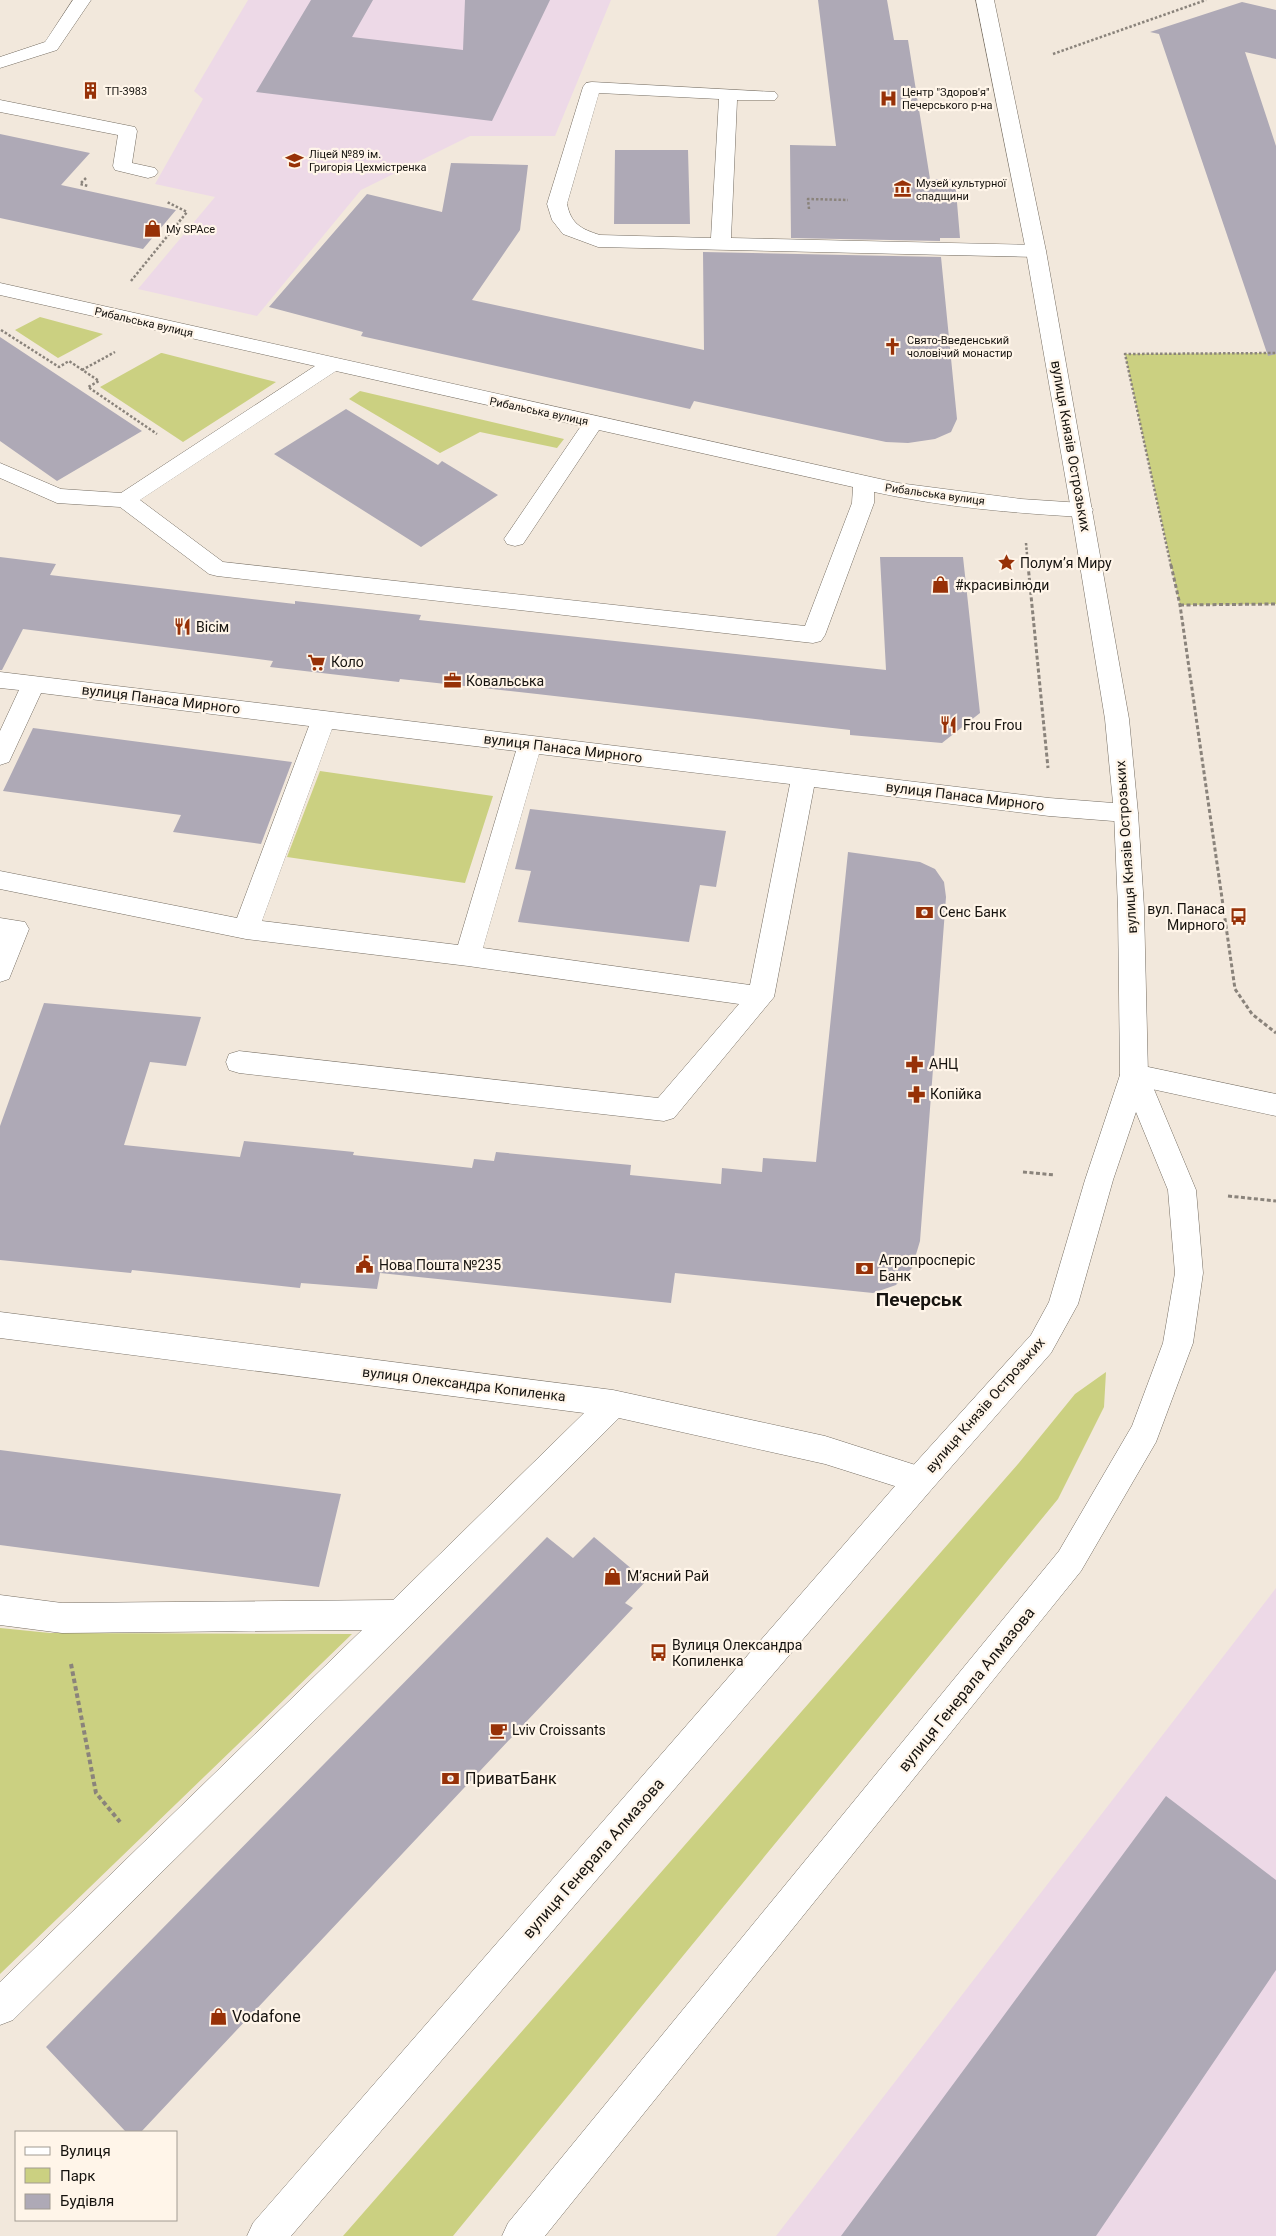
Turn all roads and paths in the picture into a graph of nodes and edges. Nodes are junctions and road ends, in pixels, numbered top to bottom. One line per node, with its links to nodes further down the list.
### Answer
1 (82, 0): 5 (main road)
2 (985, 0): 11 (main road, вулиця Князів Острозьких)
3 (1206, 0): 4 (path)
4 (1052, 54)
5 (0, 63)
6 (728, 94): 7 (main road); 10 (main road); 10 (main road)
7 (770, 96)
8 (0, 106): 9 (main road)
9 (148, 172)
10 (721, 244): 11 (main road)
11 (1036, 251): 21 (main road, вулиця Князів Острозьких)
12 (0, 289): 15 (main road, Рибальська вулиця)
13 (1, 330): 17 (path)
14 (1276, 353): 25 (path)
15 (332, 364): 16 (main road, Рибальська вулиця); 17 (main road)
16 (593, 423): 19 (main road, Рибальська вулиця); 22 (main road)
17 (191, 456): 20 (main road)
18 (0, 470): 20 (main road)
19 (864, 482): 20 (main road); 21 (main road, Рибальська вулиця)
20 (125, 500)
21 (1082, 510): 33 (main road, вулиця Князів Острозьких)
22 (515, 539)
23 (1026, 542): 32 (path)
24 (1276, 604): 25 (path)
25 (1180, 605): 40 (path)
26 (0, 680): 27 (main road, вулиця Панаса Мирного)
27 (34, 684): 28 (main road, вулиця Панаса Мирного); 30 (main road)
28 (324, 719): 29 (main road, вулиця Панаса Мирного); 36 (main road)
29 (530, 744): 31 (main road, вулиця Панаса Мирного); 37 (main road)
30 (0, 756)
31 (804, 777): 32 (main road, вулиця Панаса Мирного); 39 (main road)
32 (1049, 807): 33 (main road, вулиця Панаса Мирного)
33 (1126, 813): 42 (main road, вулиця Князів Острозьких)
34 (0, 880): 36 (main road)
35 (0, 928): 38 (main road)
36 (246, 930): 37 (main road)
37 (468, 956): 39 (main road)
38 (0, 972)
39 (761, 997): 41 (main road)
40 (1276, 1033)
41 (239, 1062)
42 (1134, 1075): 43 (main road); 46 (main road, вулиця Князів Острозьких); 47 (main road, вулиця Князів Острозьких)
43 (1276, 1105)
44 (0, 1326): 45 (main road, вулиця Олександра Копиленка)
45 (613, 1403): 46 (main road, вулиця Олександра Копиленка); 49 (main road)
46 (920, 1480): 53 (main road, вулиця Генерала Алмазова)
47 (1070, 1561): 54 (main road, вулиця Генерала Алмазова)
48 (0, 1610): 50 (main road)
49 (398, 1615): 50 (main road); 51 (main road)
50 (62, 1618): 51 (path)
51 (150, 1860): 52 (main road)
52 (0, 2007)
53 (266, 2236)
54 (521, 2236)

